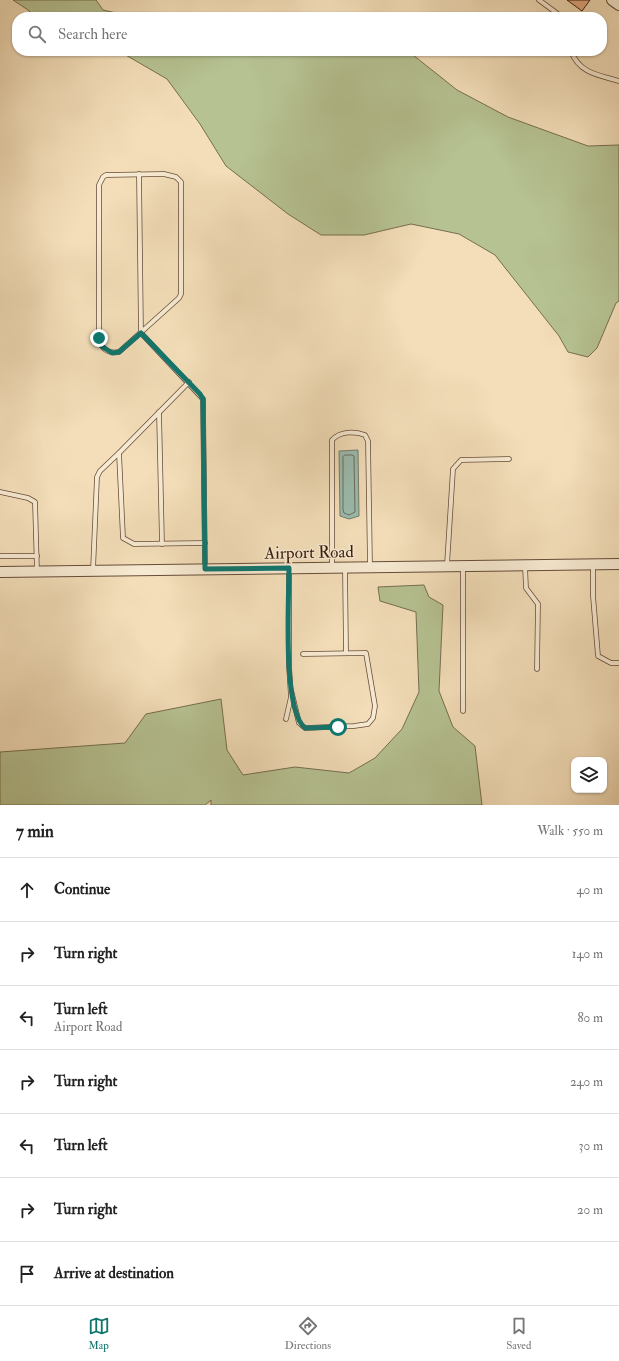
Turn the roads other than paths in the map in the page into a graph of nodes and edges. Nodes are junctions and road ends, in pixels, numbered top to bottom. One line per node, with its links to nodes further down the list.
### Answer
1 (539, 0): 4 (lane)
2 (612, 0): 3 (street)
3 (619, 6)
4 (555, 12)
5 (573, 56): 6 (lane)
6 (619, 81)
7 (139, 174): 8 (lane); 8 (lane); 8 (lane)
8 (141, 333): 9 (lane)
9 (189, 382): 10 (lane); 14 (lane)
10 (159, 412): 11 (lane); 15 (lane)
11 (119, 453): 15 (lane); 29 (lane)
12 (509, 459): 22 (lane)
13 (0, 492): 17 (lane)
14 (205, 543): 15 (lane); 27 (lane)
15 (162, 544)
16 (0, 556): 17 (lane)
17 (37, 556): 28 (lane)
18 (525, 564): 19 (street, Airport Road); 21 (street, Airport Road); 34 (lane)
19 (593, 564): 20 (street, Airport Road); 33 (lane)
20 (619, 564)
21 (463, 565): 22 (street, Airport Road); 36 (lane)
22 (447, 566): 25 (street, Airport Road)
23 (332, 567): 24 (street, Airport Road); 25 (lane); 26 (street, Airport Road)
24 (345, 567): 25 (street, Airport Road); 31 (lane)
25 (370, 567)
26 (289, 568): 27 (street, Airport Road); 35 (lane)
27 (205, 569): 29 (street, Airport Road)
28 (37, 571): 29 (street, Airport Road); 30 (street, Airport Road)
29 (93, 571)
30 (0, 572)
31 (346, 653): 32 (lane); 35 (lane)
32 (303, 654)
33 (619, 663)
34 (537, 669)
35 (291, 690): 37 (lane)
36 (463, 711)
37 (286, 719)

